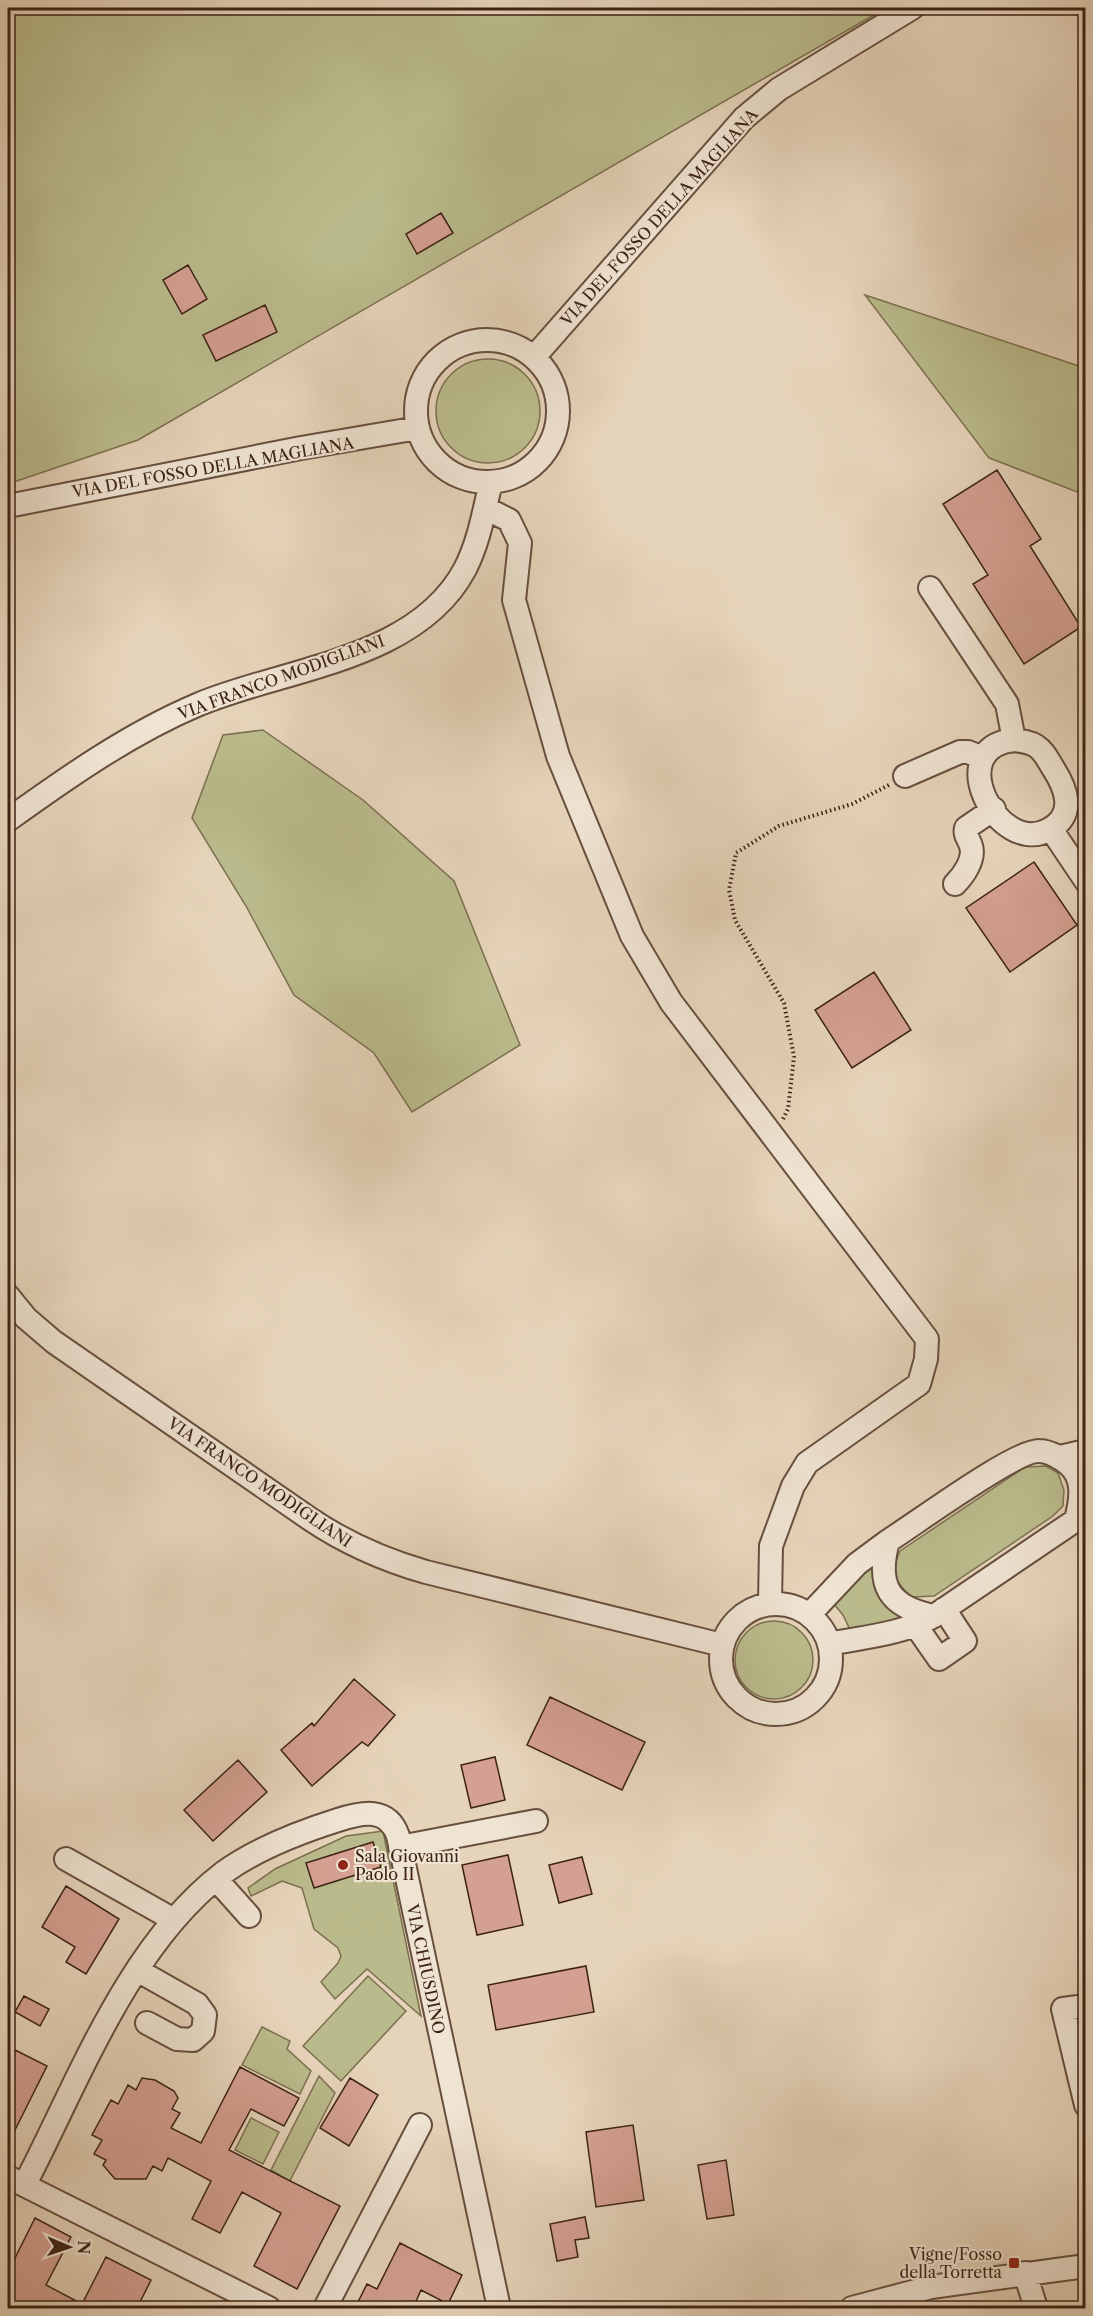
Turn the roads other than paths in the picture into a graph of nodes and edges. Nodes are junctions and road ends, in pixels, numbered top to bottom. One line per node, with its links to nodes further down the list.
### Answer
1 (912, 8): 2 (street, VIA DEL FOSSO DELLA MAGLIANA)
2 (535, 356): 3 (street); 4 (street)
3 (418, 428): 4 (street); 5 (street, VIA DEL FOSSO DELLA MAGLIANA)
4 (491, 482): 6 (street, VIA FRANCO MODIGLIANI)
5 (8, 506)
6 (485, 508): 12 (street, VIA FRANCO MODIGLIANI); 22 (street)
7 (930, 588): 8 (street)
8 (1014, 740): 9 (street); 13 (street)
9 (983, 758): 10 (street); 11 (street)
10 (906, 776)
11 (994, 809): 13 (street); 15 (street)
12 (8, 820)
13 (1051, 829): 14 (street)
14 (1086, 881)
15 (955, 885)
16 (8, 1296): 26 (street, VIA FRANCO MODIGLIANI)
17 (1086, 1451): 18 (street)
18 (1060, 1457): 19 (street); 21 (street)
19 (1084, 1494): 20 (street)
20 (1081, 1521): 24 (street)
21 (888, 1542): 23 (street); 24 (street)
22 (770, 1603): 23 (street); 26 (street)
23 (809, 1615): 25 (street)
24 (931, 1617): 25 (street)
25 (829, 1644): 26 (street)
26 (722, 1645)
27 (536, 1821): 28 (street)
28 (400, 1847): 30 (street, VIA CHIUSDINO); 43 (street, VIA CHIUSDINO)
29 (66, 1859): 32 (street)
30 (216, 1879): 31 (street); 32 (street, VIA CHIUSDINO)
31 (249, 1916)
32 (174, 1920): 33 (street, VIA CHIUSDINO)
33 (137, 1970): 35 (street); 38 (street, VIA CHIUSDINO)
34 (1086, 2006): 36 (street)
35 (147, 2024)
36 (1086, 2105)
37 (420, 2125): 42 (street)
38 (16, 2181): 41 (street)
39 (1086, 2266): 40 (street)
40 (1025, 2273): 44 (street); 45 (street)
41 (269, 2308)
42 (325, 2308)
43 (499, 2308)
44 (852, 2308)
45 (1036, 2308)

